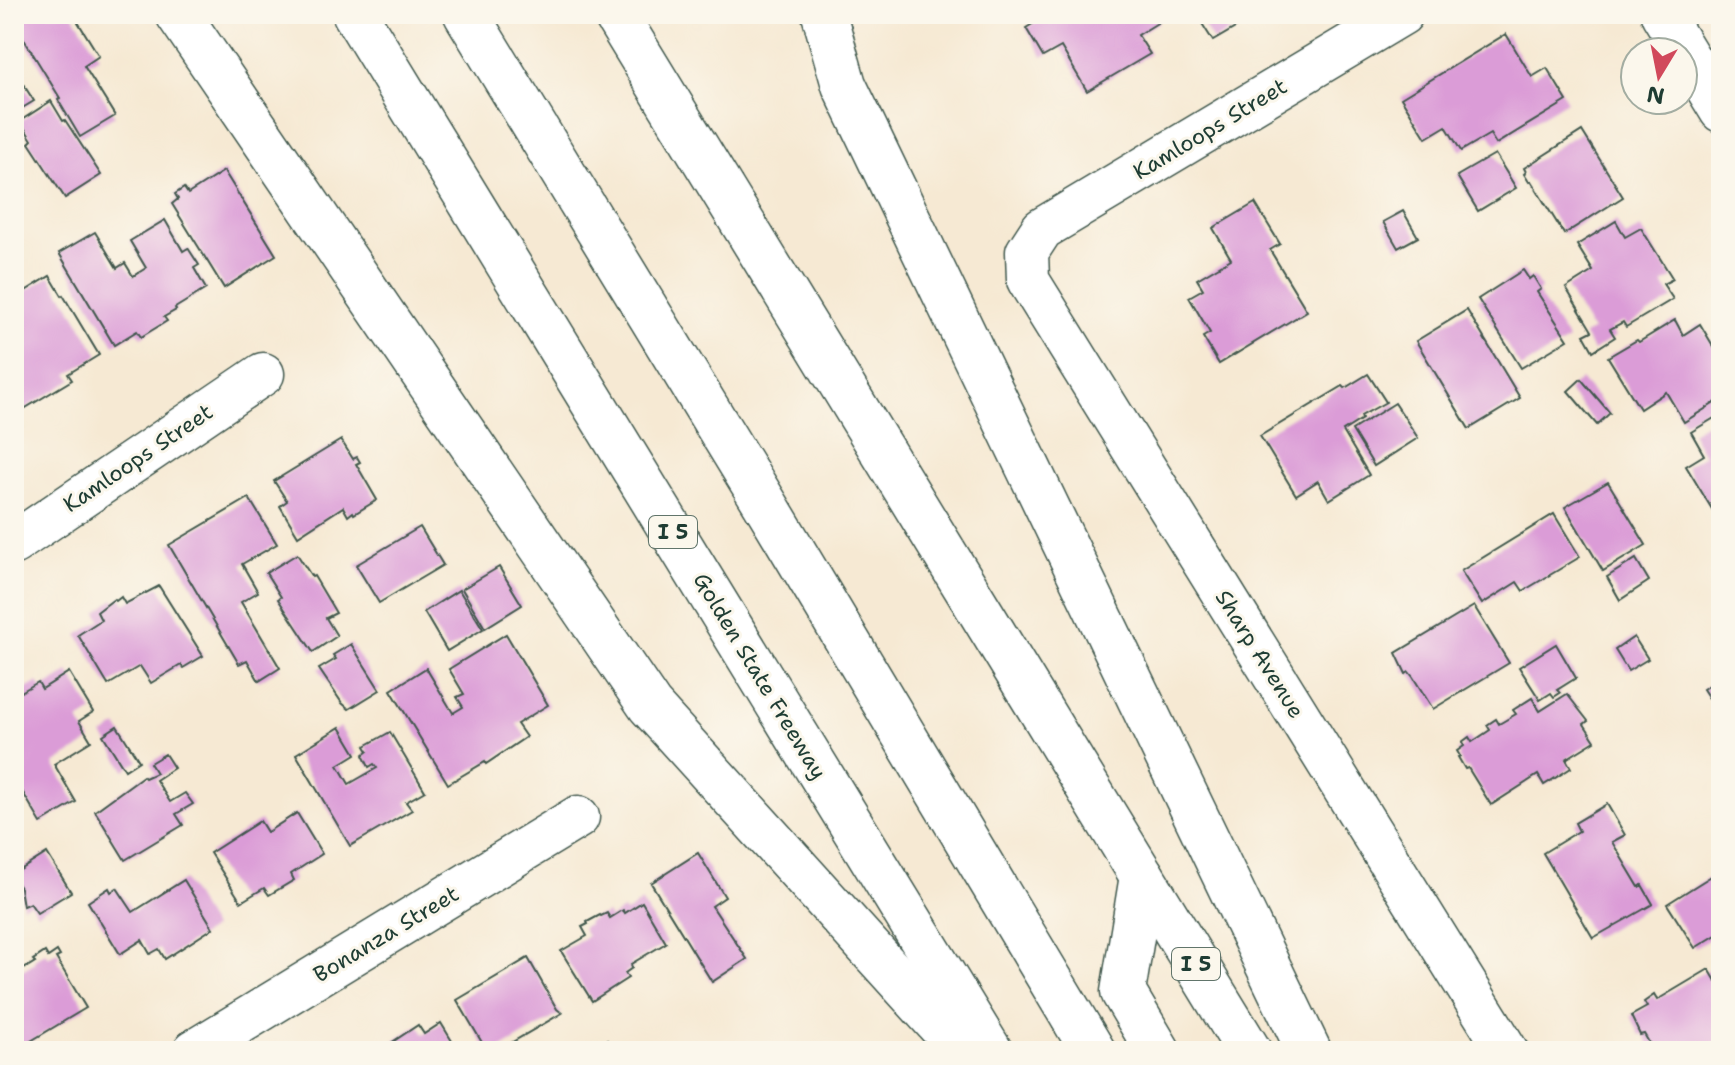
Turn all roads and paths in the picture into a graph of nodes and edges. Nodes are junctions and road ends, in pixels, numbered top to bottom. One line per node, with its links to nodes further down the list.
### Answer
1 (178, 14): 15 (highway)
2 (355, 14): 16 (highway, Golden State Freeway / I 5)
3 (466, 14): 17 (highway)
4 (615, 14): 13 (highway, I 5)
5 (824, 14): 20 (highway)
6 (1402, 14): 9 (street, Kamloops Street)
7 (1662, 14): 8 (street)
8 (1721, 111)
9 (1027, 252): 21 (street, Sharp Avenue)
10 (263, 374): 11 (street, Kamloops Street)
11 (14, 543)
12 (578, 817): 14 (street, Bonanza Street)
13 (1142, 876): 18 (highway); 19 (highway, I 5)
14 (194, 1051)
15 (963, 1051)
16 (990, 1051)
17 (1093, 1051)
18 (1158, 1051)
19 (1249, 1051)
20 (1309, 1051)
21 (1507, 1051)

